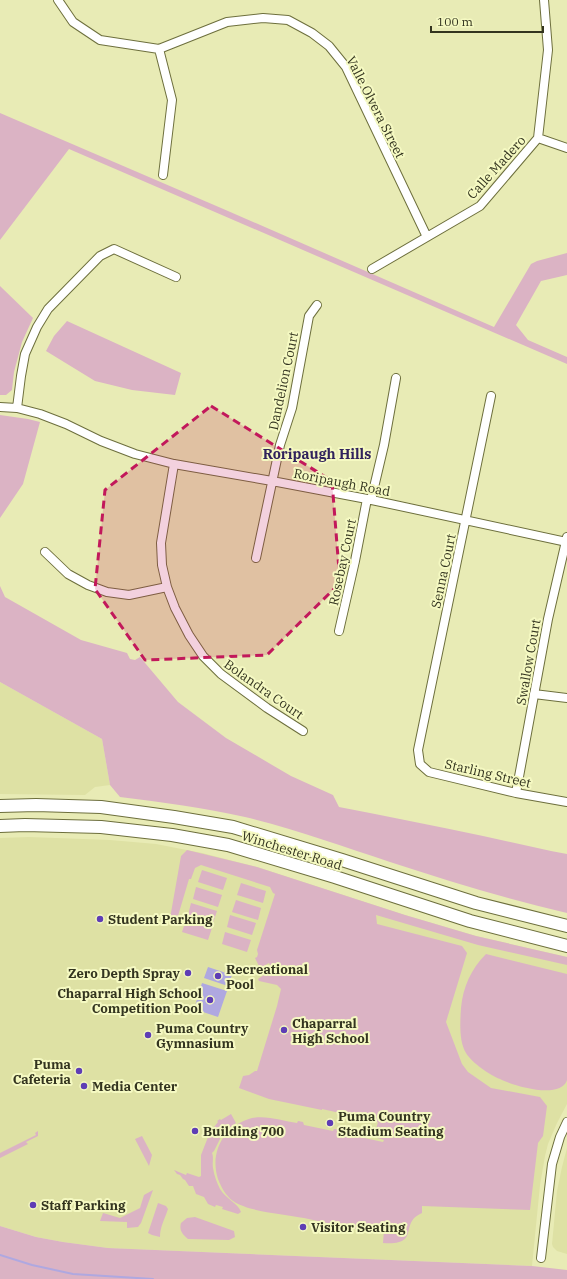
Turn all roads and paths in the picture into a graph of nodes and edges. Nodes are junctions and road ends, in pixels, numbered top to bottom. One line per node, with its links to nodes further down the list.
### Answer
1 (58, 0): 3 (street)
2 (544, 0): 4 (street, Calle Madero)
3 (159, 49): 6 (street); 7 (street, Valle Olvera Street)
4 (538, 138): 5 (street); 7 (street, Calle Madero)
5 (567, 148)
6 (163, 175)
7 (427, 237): 8 (street, Calle Madero)
8 (372, 269)
9 (176, 277): 14 (street)
10 (317, 305): 16 (street, Dandelion Court)
11 (396, 378): 17 (street, Rosebay Court)
12 (491, 396): 18 (street, Senna Court)
13 (0, 407): 14 (street, Roripaugh Road)
14 (17, 408): 15 (street, Roripaugh Road)
15 (174, 464): 16 (street, Roripaugh Road); 22 (street, Bolandra Court)
16 (272, 481): 17 (street, Roripaugh Road); 21 (street, Dandelion Court)
17 (369, 499): 18 (street, Roripaugh Road); 23 (street, Rosebay Court)
18 (465, 520): 19 (street, Roripaugh Road); 27 (street, Senna Court)
19 (567, 540): 24 (street, Swallow Court)
20 (44, 552): 22 (street)
21 (256, 558)
22 (167, 587): 26 (street, Bolandra Court)
23 (339, 631)
24 (534, 694): 25 (street); 28 (street, Swallow Court)
25 (567, 698)
26 (303, 731)
27 (418, 750): 28 (street, Starling Street)
28 (516, 793): 29 (street, Starling Street)
29 (567, 802)
30 (0, 806): 32 (main road, Winchester Road)
31 (0, 826): 33 (main road, Winchester Road)
32 (567, 926)
33 (567, 946)
34 (567, 1122): 35 (street)
35 (541, 1258)

